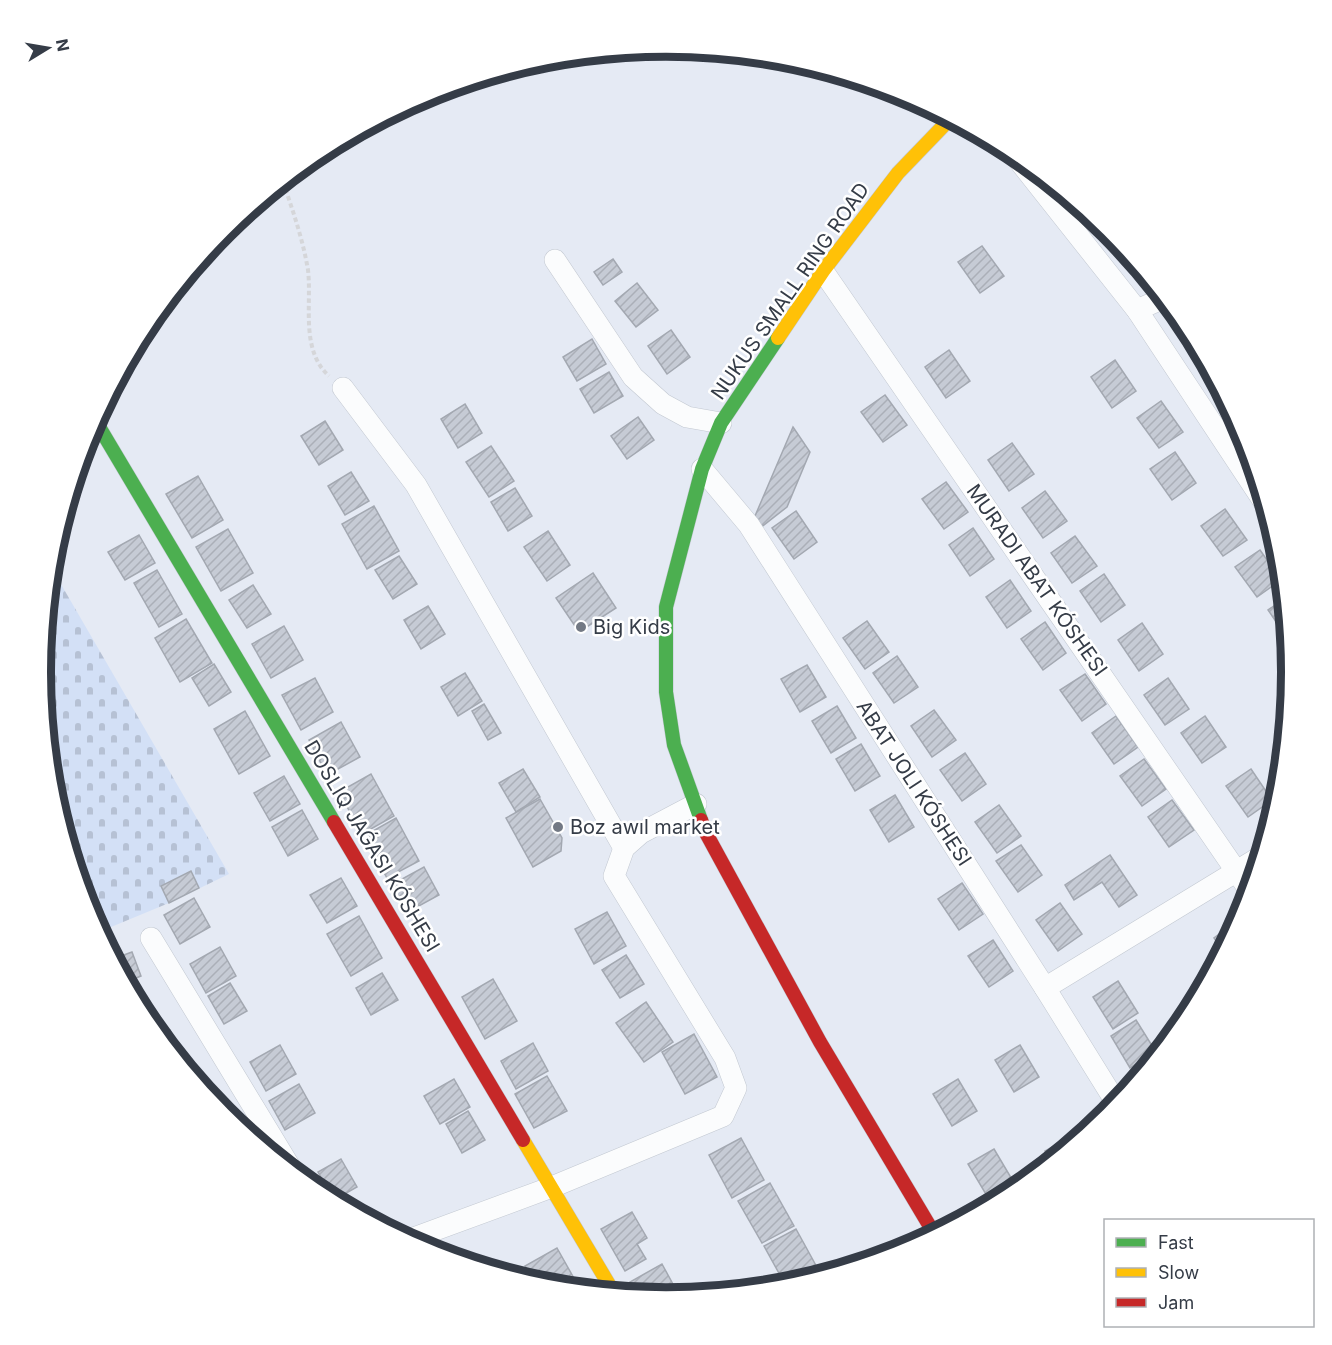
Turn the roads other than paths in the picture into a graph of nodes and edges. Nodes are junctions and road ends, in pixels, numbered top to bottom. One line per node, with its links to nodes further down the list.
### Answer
1 (945, 125): 4 (main road, NUKUS SMALL RING ROAD)
2 (1035, 182): 6 (street)
3 (555, 260): 8 (street)
4 (823, 271): 8 (main road, NUKUS SMALL RING ROAD); 15 (street)
5 (1156, 301): 6 (street)
6 (1137, 310): 11 (street)
7 (343, 388): 13 (street)
8 (721, 423): 10 (main road, NUKUS SMALL RING ROAD)
9 (101, 430): 21 (main road)
10 (702, 468): 12 (main road, NUKUS SMALL RING ROAD); 18 (street)
11 (1250, 480)
12 (696, 804): 13 (street); 22 (main road, NUKUS SMALL RING ROAD)
13 (624, 848): 21 (street)
14 (1250, 864): 15 (street)
15 (1239, 871): 16 (street); 18 (street)
16 (1244, 880)
17 (151, 938): 20 (street)
18 (1046, 988): 19 (street)
19 (1112, 1095)
20 (280, 1150)
21 (552, 1187): 23 (street); 24 (main road)
22 (930, 1227)
23 (420, 1236)
24 (609, 1284)

